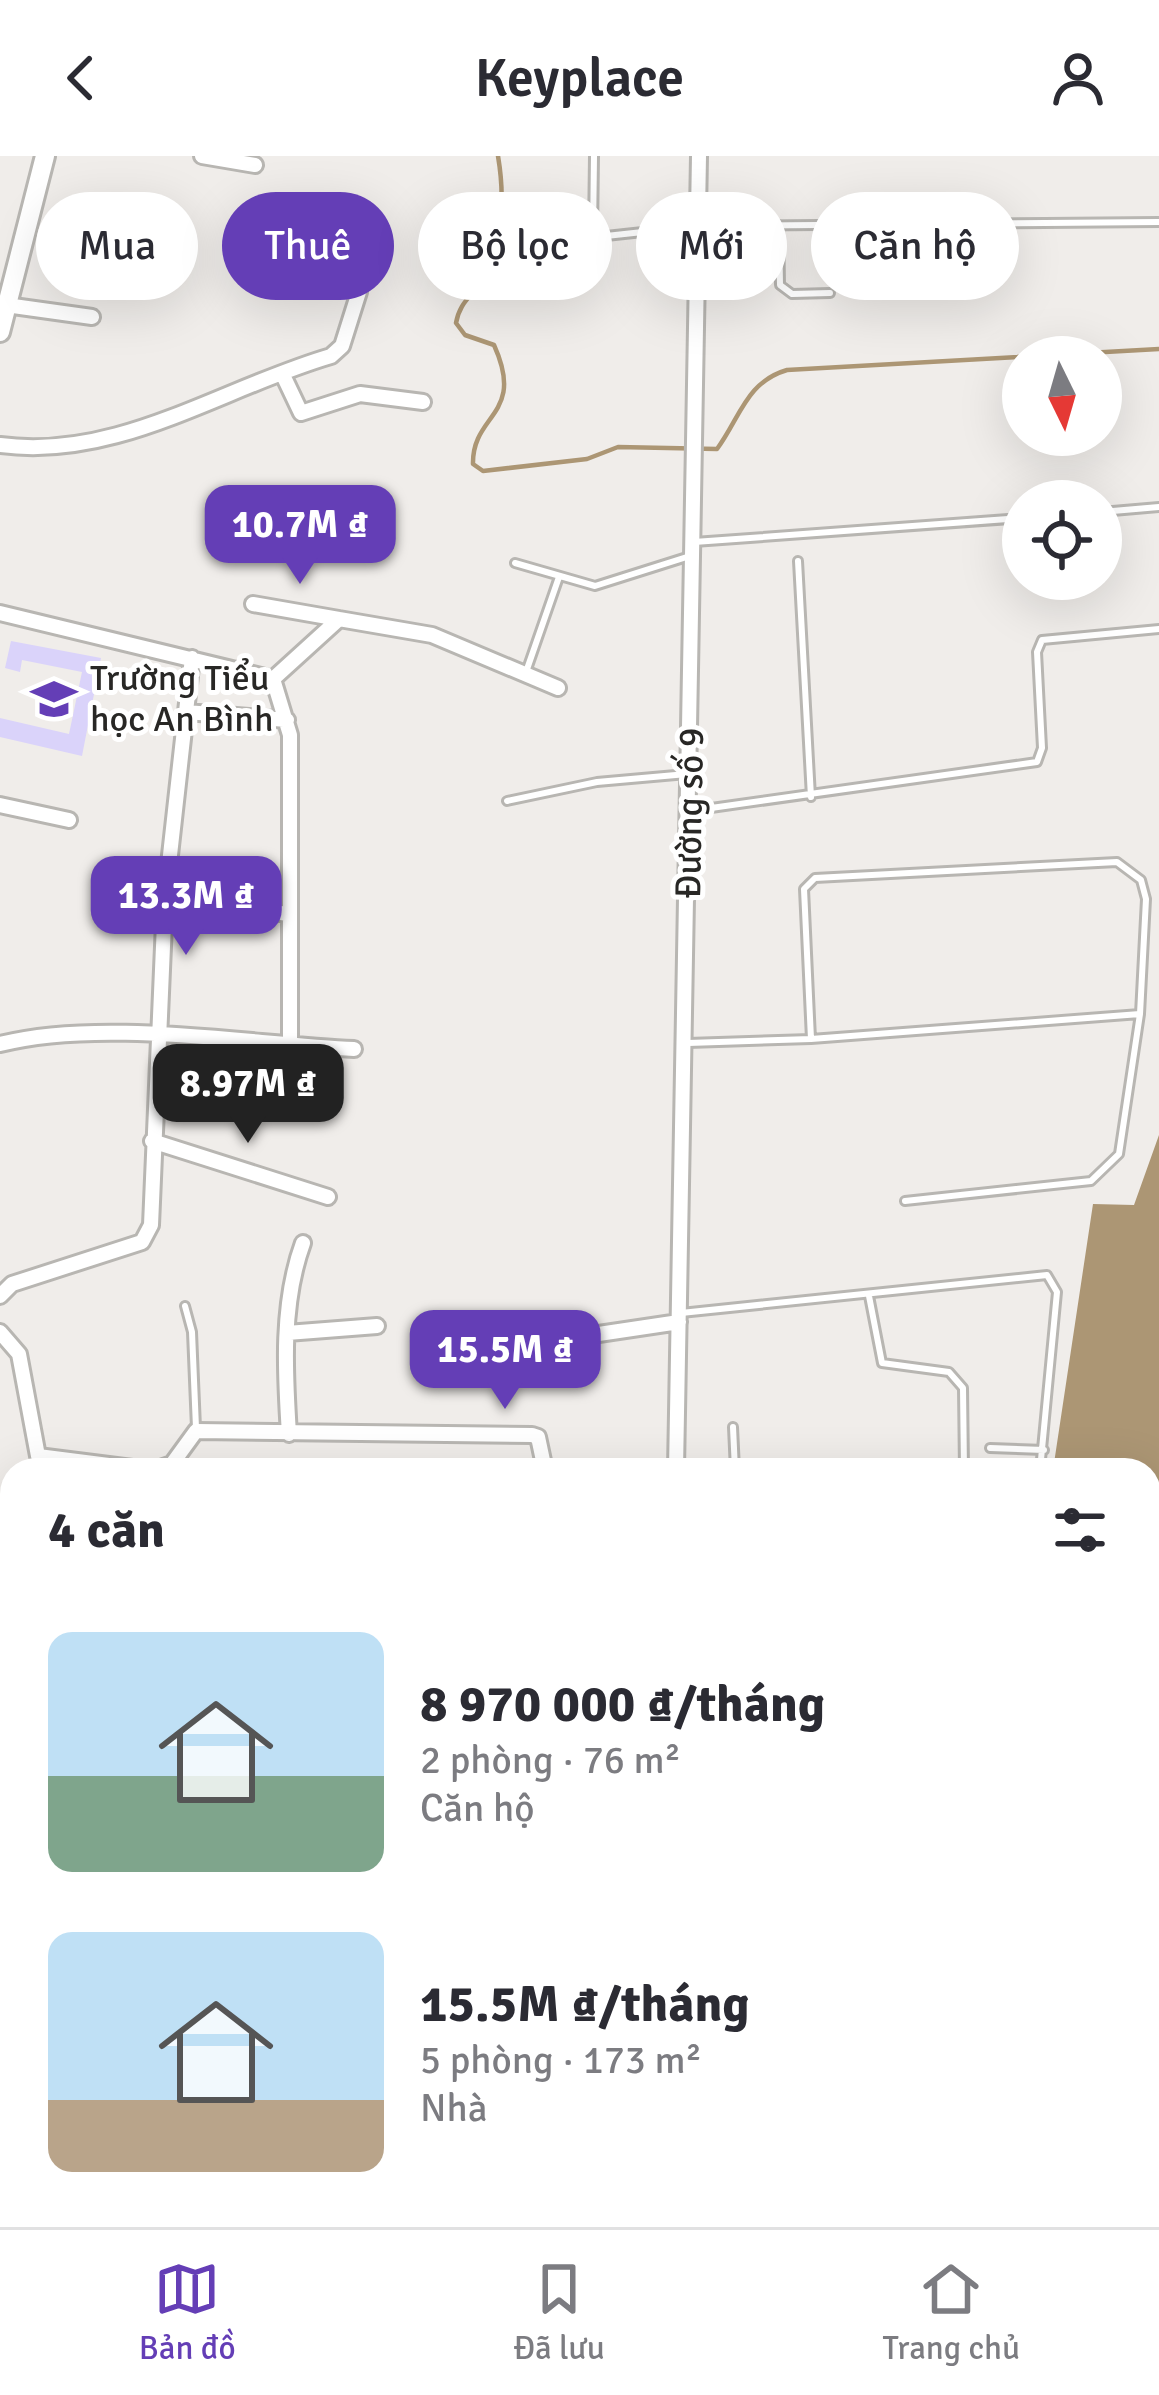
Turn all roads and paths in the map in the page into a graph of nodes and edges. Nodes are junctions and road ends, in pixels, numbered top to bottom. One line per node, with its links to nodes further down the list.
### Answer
1 (45, 156): 12 (main road)
2 (202, 156): 5 (street)
3 (593, 156): 6 (lane)
4 (699, 156): 7 (street, Đường số 9)
5 (255, 165)
6 (593, 192)
7 (698, 192)
8 (1159, 222): 9 (lane)
9 (787, 225)
10 (356, 300): 15 (street)
11 (697, 300): 21 (street, Đường số 9)
12 (7, 305): 13 (street); 14 (main road)
13 (92, 317)
14 (0, 332)
15 (282, 373): 16 (street); 17 (street)
16 (423, 402)
17 (0, 445)
18 (1159, 507): 19 (lane)
19 (1122, 510)
20 (1002, 520): 21 (lane)
21 (694, 548): 24 (lane); 35 (street, Đường số 9)
22 (798, 560): 36 (lane)
23 (514, 563): 24 (lane)
24 (560, 576): 30 (lane)
25 (253, 604): 27 (street)
26 (0, 614): 29 (street)
27 (339, 619): 30 (street); 31 (street)
28 (1159, 628): 36 (lane)
29 (192, 658): 31 (street); 33 (street)
30 (525, 675): 32 (street)
31 (273, 679): 34 (street)
32 (558, 688)
33 (186, 712): 34 (street); 41 (street)
34 (287, 720): 42 (street)
35 (691, 773): 37 (lane); 39 (street, Đường số 9)
36 (811, 797): 39 (lane)
37 (507, 800)
38 (0, 805): 40 (street)
39 (690, 811): 46 (street, Đường số 9)
40 (69, 820)
41 (164, 900): 42 (street); 44 (street)
42 (289, 914): 48 (street)
43 (1141, 1014): 45 (lane); 45 (lane); 52 (lane)
44 (156, 1034): 47 (street); 48 (street); 50 (street)
45 (811, 1040): 46 (lane)
46 (687, 1043): 57 (street, Đường số 9)
47 (0, 1044)
48 (290, 1046): 49 (street)
49 (354, 1049)
50 (152, 1142): 51 (street); 54 (street)
51 (328, 1197)
52 (904, 1201)
53 (303, 1243): 60 (street)
54 (0, 1296)
55 (869, 1296): 57 (lane); 67 (lane); 74 (lane)
56 (184, 1306): 63 (lane)
57 (680, 1318): 61 (street); 72 (street, Đường số 9)
58 (377, 1326): 60 (street)
59 (0, 1332): 68 (street)
60 (287, 1333): 64 (street)
61 (478, 1356)
62 (734, 1427): 73 (lane)
63 (196, 1431): 64 (street); 66 (street)
64 (289, 1434): 71 (street)
65 (990, 1448): 67 (lane)
66 (181, 1450): 69 (street); 70 (street)
67 (1044, 1450): 75 (lane)
68 (54, 1458)
69 (176, 1458)
70 (181, 1458)
71 (542, 1458)
72 (676, 1458)
73 (735, 1458)
74 (964, 1458)
75 (1042, 1458)

